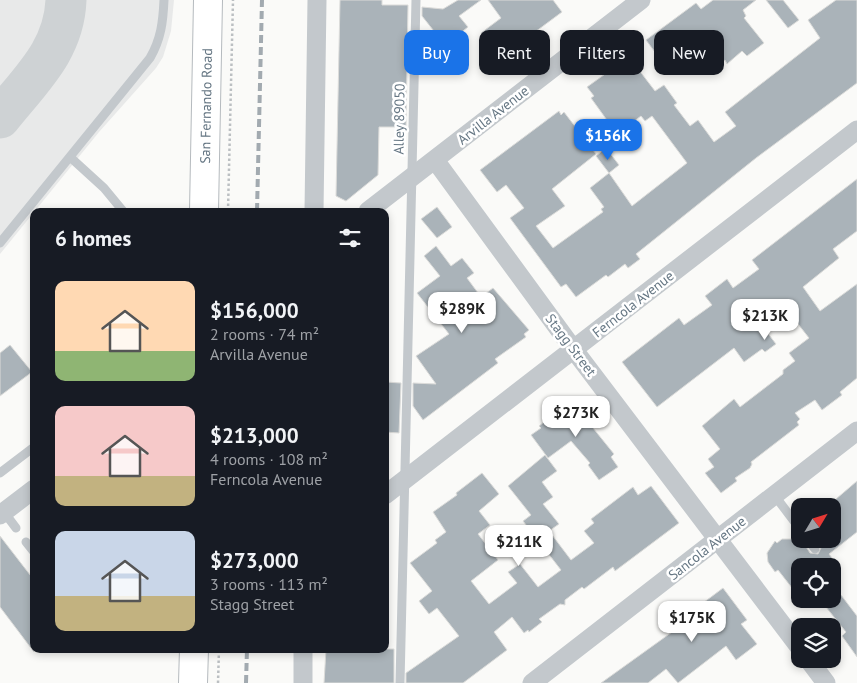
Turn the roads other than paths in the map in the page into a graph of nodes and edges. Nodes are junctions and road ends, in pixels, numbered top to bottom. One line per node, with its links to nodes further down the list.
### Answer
1 (164, 0): 7 (lane)
2 (208, 0): 11 (main road, San Fernando Road)
3 (317, 0): 12 (street)
4 (416, 0): 9 (lane, Alley 89050)
5 (641, 0): 8 (street, Arvilla Avenue)
6 (857, 130): 15 (street, Ferncola Avenue)
7 (70, 157): 10 (lane); 14 (lane)
8 (435, 160): 9 (street, Arvilla Avenue); 15 (street, Stagg Street)
9 (412, 178): 13 (street, Arvilla Avenue); 19 (lane, Alley 89050)
10 (120, 208)
11 (204, 208)
12 (314, 208)
13 (372, 208)
14 (0, 242)
15 (574, 350): 19 (street, Ferncola Avenue); 26 (street, Stagg Street)
16 (857, 431): 22 (street, Sancola Avenue)
17 (30, 450): 18 (lane)
18 (0, 473)
19 (406, 479): 21 (street, Ferncola Avenue); 35 (lane, Alley 89050)
20 (30, 491): 23 (street)
21 (389, 492)
22 (774, 496): 24 (lane); 26 (street, Sancola Avenue)
23 (2, 514): 25 (lane)
24 (791, 518)
25 (16, 528)
26 (719, 539): 29 (street, Stagg Street); 36 (street, Sancola Avenue)
27 (26, 542): 28 (lane)
28 (30, 547)
29 (791, 636)
30 (194, 653): 33 (main road)
31 (304, 653): 34 (street)
32 (815, 668): 37 (street)
33 (193, 683)
34 (303, 683)
35 (400, 683)
36 (532, 683)
37 (826, 683)

